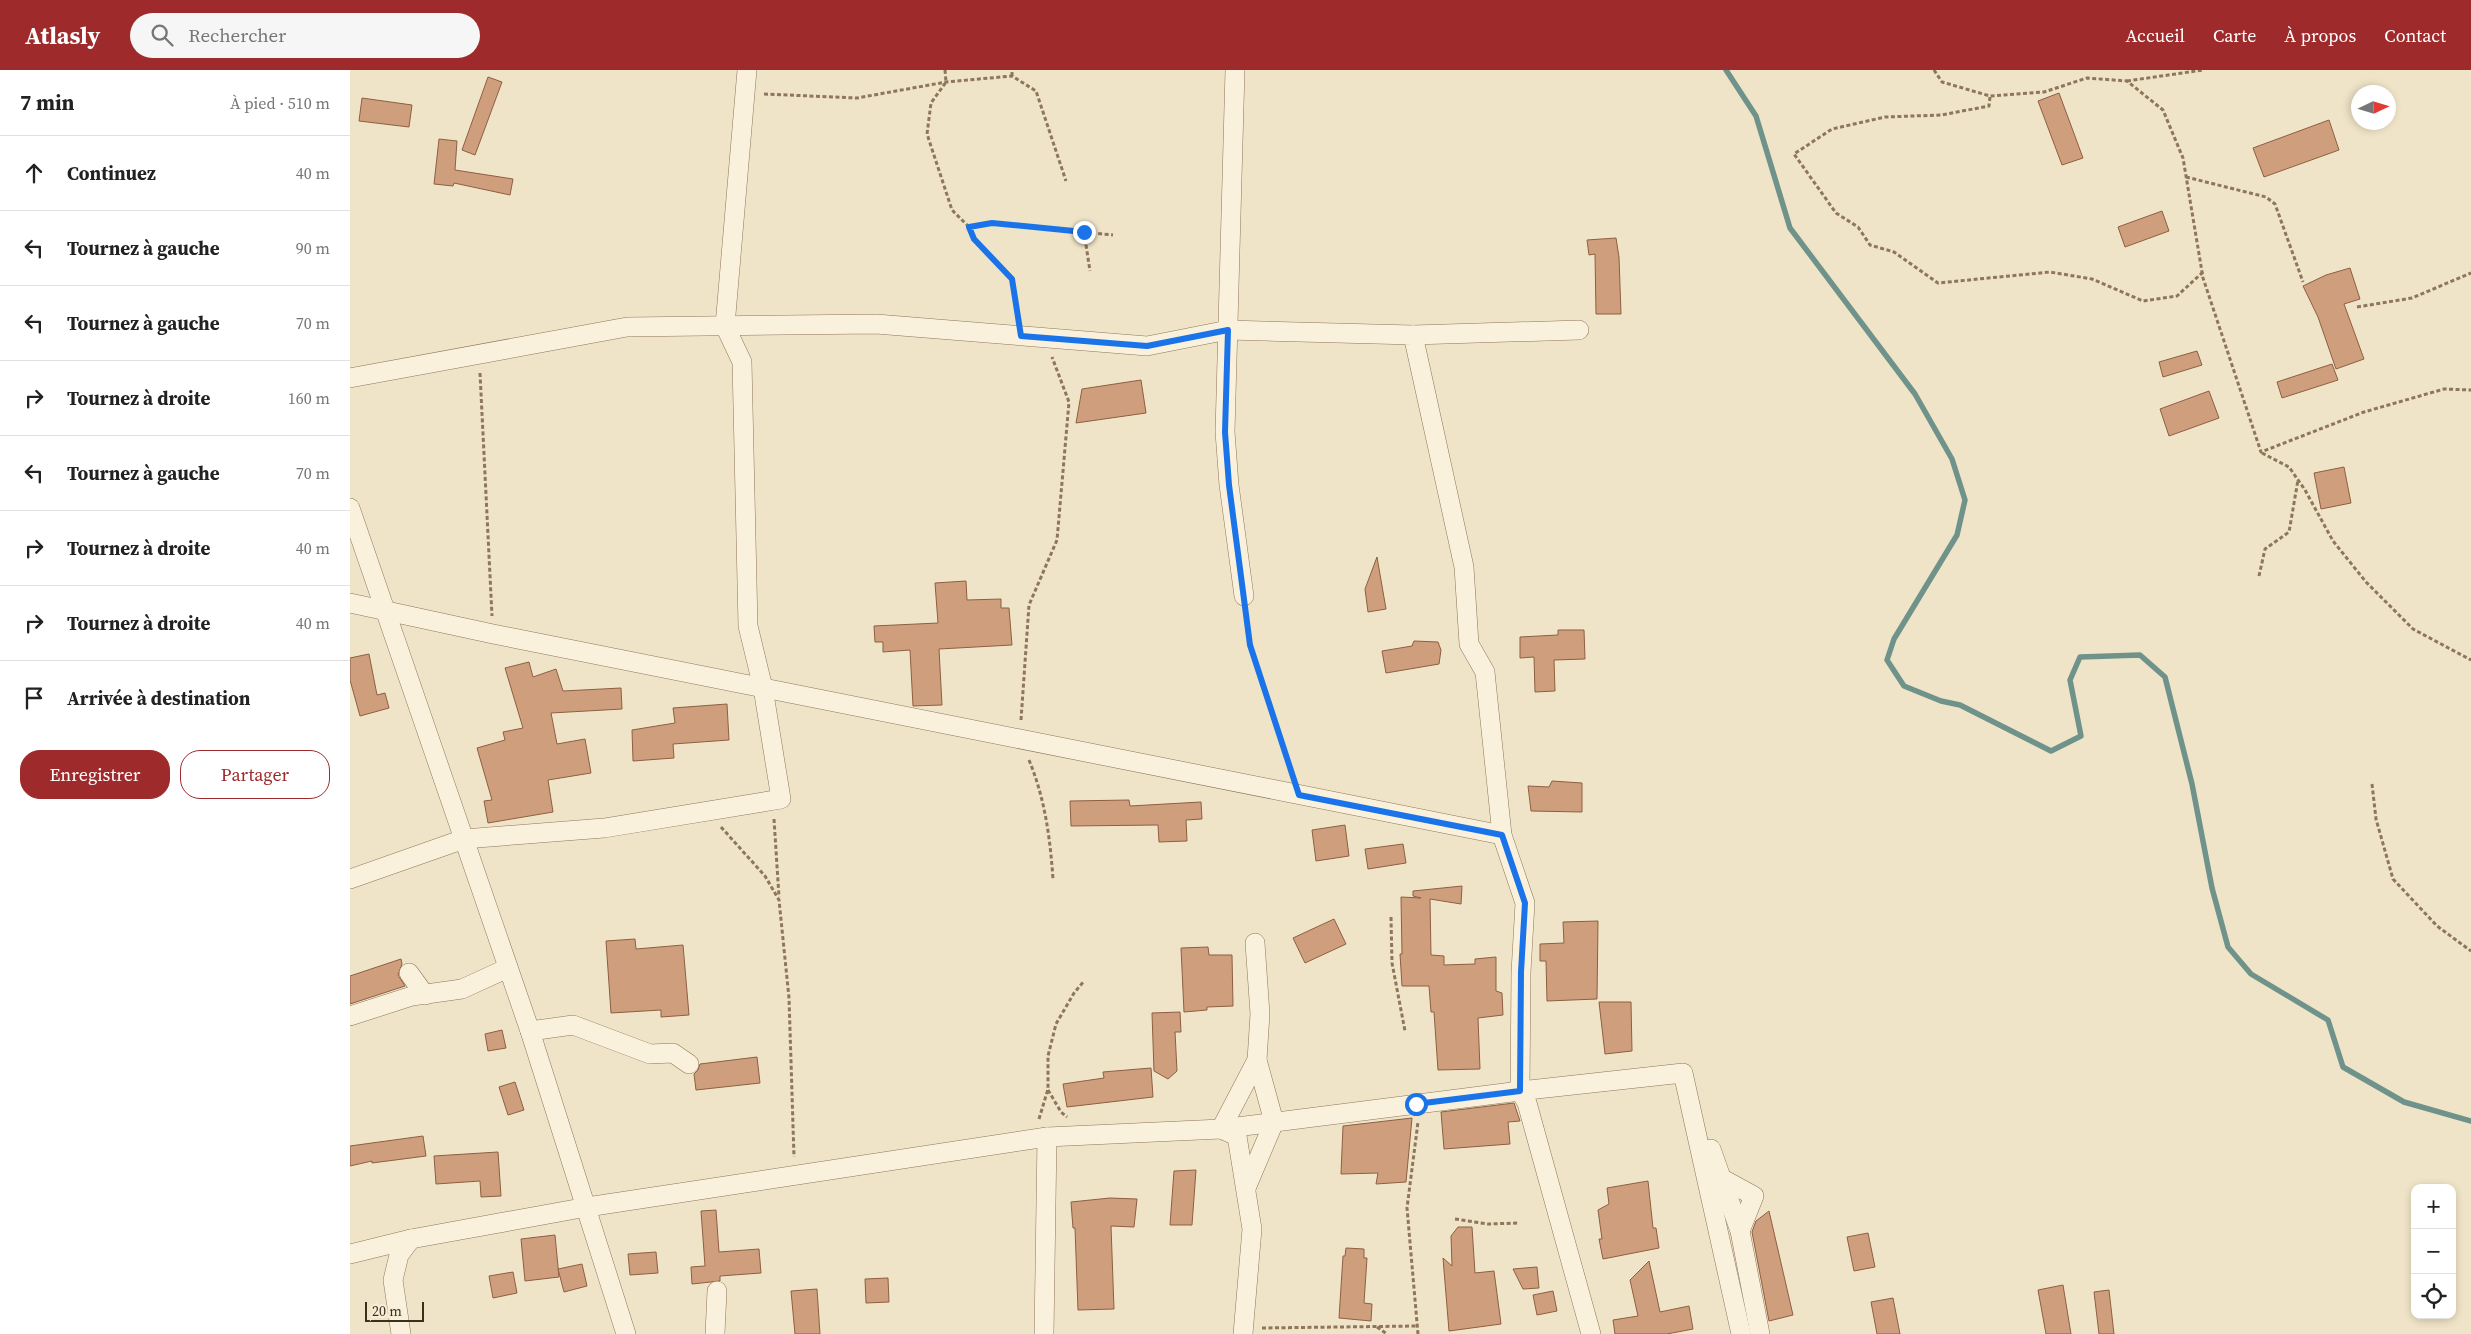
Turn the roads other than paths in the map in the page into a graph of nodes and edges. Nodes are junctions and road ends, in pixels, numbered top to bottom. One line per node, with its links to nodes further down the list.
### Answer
1 (747, 70): 3 (street)
2 (1235, 70): 4 (street)
3 (726, 326): 4 (street); 7 (street); 12 (street)
4 (1228, 330): 6 (street); 9 (street)
5 (1579, 330): 6 (street)
6 (1413, 335): 13 (street)
7 (350, 378)
8 (350, 508): 11 (street)
9 (1244, 596)
10 (350, 603): 11 (street)
11 (386, 612): 12 (street); 14 (street)
12 (763, 688): 13 (street); 14 (street)
13 (1502, 835): 24 (street)
14 (464, 839): 15 (street); 17 (street)
15 (350, 879)
16 (1255, 943): 22 (street)
17 (508, 968): 19 (street); 21 (street)
18 (409, 973): 19 (street)
19 (426, 994): 20 (street)
20 (350, 1016)
21 (530, 1031): 23 (street); 31 (street)
22 (1257, 1060): 25 (street); 27 (street)
23 (689, 1064)
24 (1520, 1091): 25 (street); 26 (street); 41 (street)
25 (1274, 1122): 27 (street); 30 (street)
26 (1695, 1123): 29 (street); 42 (street)
27 (1222, 1129): 28 (street); 30 (street)
28 (1040, 1138): 31 (street); 40 (street)
29 (1721, 1178): 32 (street); 32 (street)
30 (1246, 1188): 37 (street)
31 (587, 1207): 33 (street); 36 (street)
32 (1740, 1231): 43 (street)
33 (411, 1239): 34 (street); 38 (street)
34 (350, 1254)
35 (717, 1291): 39 (street)
36 (628, 1331)
37 (1243, 1331)
38 (401, 1334)
39 (715, 1334)
40 (1044, 1334)
41 (1591, 1334)
42 (1741, 1334)
43 (1760, 1334)

